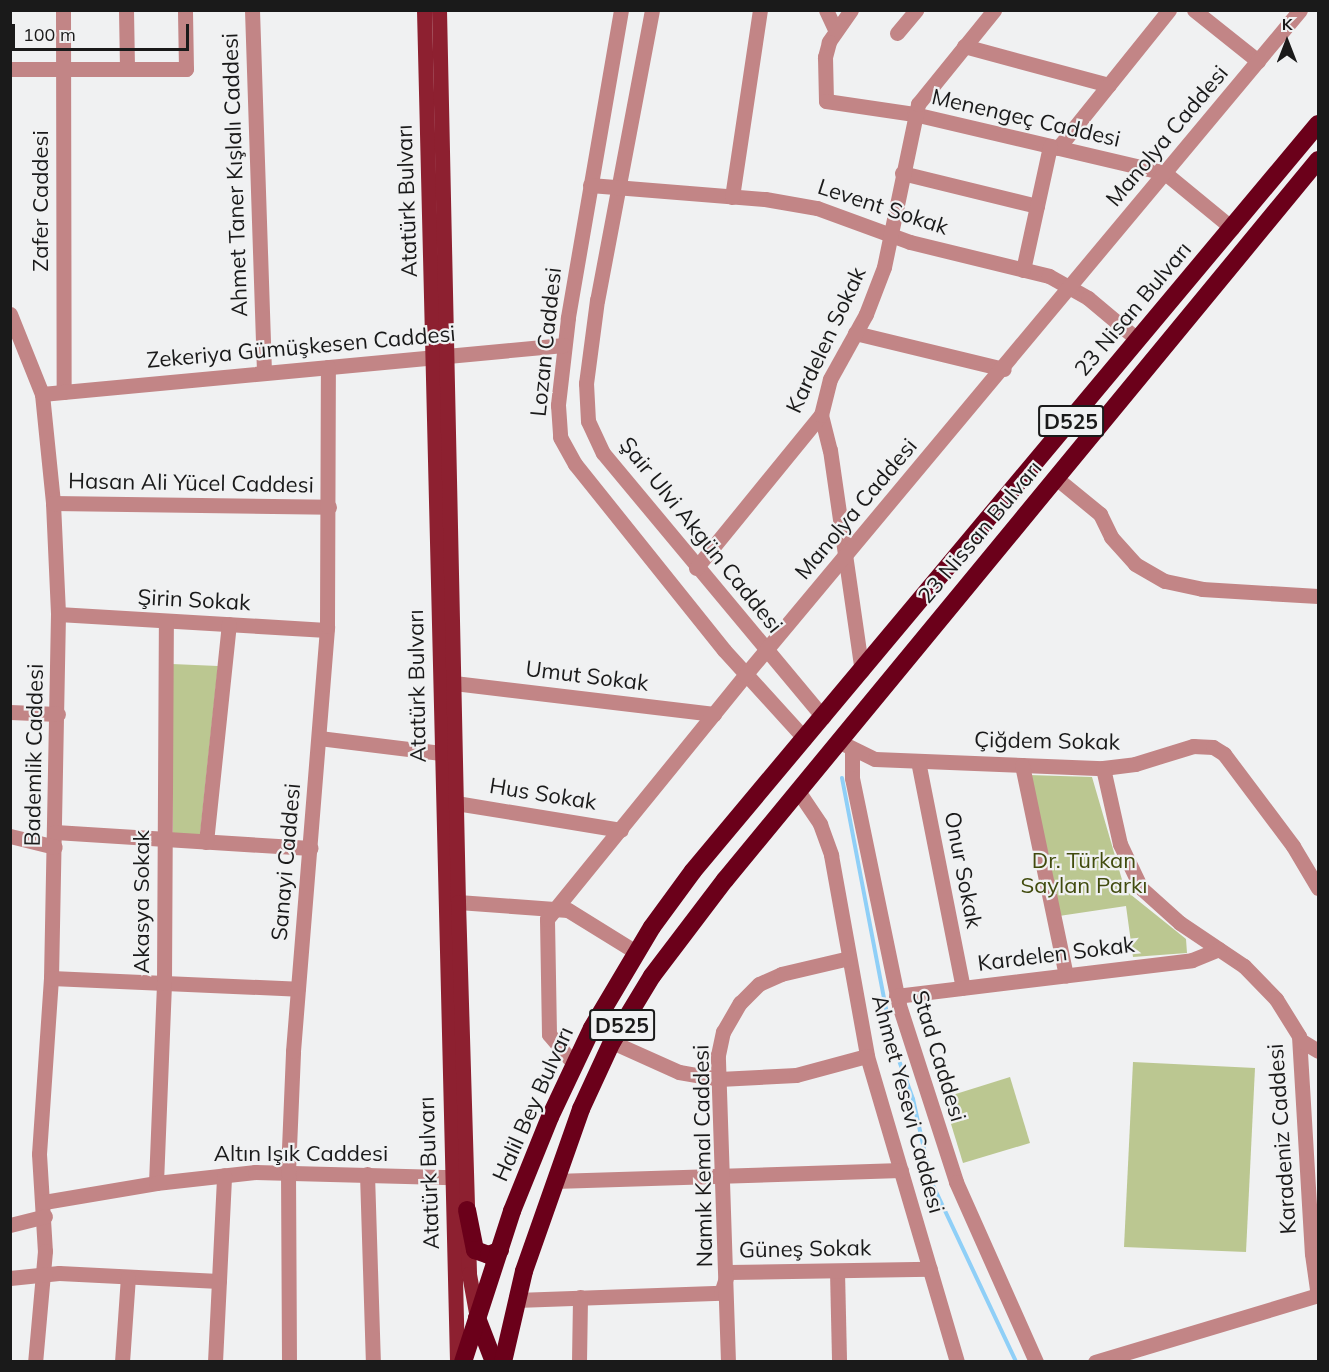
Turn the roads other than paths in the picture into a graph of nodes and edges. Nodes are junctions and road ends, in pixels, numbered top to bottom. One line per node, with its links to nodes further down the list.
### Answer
1 (63, 10): 22 (street, Zafer Caddesi)
2 (126, 10): 23 (street)
3 (185, 10): 23 (street)
4 (252, 10): 46 (street, Ahmet Taner Kışlalı Caddesi)
5 (424, 10): 43 (main road, Atatürk Bulvarı)
6 (439, 10): 43 (main road, Atatürk Bulvarı)
7 (621, 10): 31 (street, Lozan Caddesi)
8 (652, 10): 32 (street, Şair Ulvi Akgün Caddesi)
9 (760, 10): 33 (street)
10 (826, 10): 17 (street)
11 (851, 10): 17 (street)
12 (915, 10): 18 (street)
13 (994, 10): 19 (street, Kardelen Sokak)
14 (1169, 10): 24 (street)
15 (1194, 10): 20 (street)
16 (1300, 10): 20 (street, Manolya Caddesi)
17 (836, 29): 25 (street, Menengeç Caddesi)
18 (897, 33)
19 (964, 46): 24 (street); 25 (street, Kardelen Sokak)
20 (1257, 62): 30 (street, Manolya Caddesi)
21 (10, 69): 22 (street)
22 (63, 69): 23 (street); 47 (street, Zafer Caddesi)
23 (127, 69)
24 (1109, 85): 27 (street)
25 (914, 114): 27 (street, Menengeç Caddesi); 29 (street, Kardelen Sokak)
26 (1318, 124): 35 (highway, 23 Nisan Bulvarı / D525)
27 (1054, 147): 30 (street, Menengeç Caddesi); 34 (street)
28 (1318, 160): 50 (highway, 23 Nissan Bulvarı / D525)
29 (902, 173): 34 (street); 36 (street, Kardelen Sokak)
30 (1165, 173): 35 (street, Menengeç Caddesi); 38 (street, Manolya Caddesi)
31 (590, 185): 32 (street, Levent Sokak); 42 (street, Lozan Caddesi)
32 (619, 188): 33 (street, Levent Sokak); 54 (street, Şair Ulvi Akgün Caddesi)
33 (732, 197): 36 (street, Levent Sokak)
34 (1037, 206): 37 (street)
35 (1232, 228): 41 (highway, 23 Nisan Bulvarı / D525)
36 (890, 235): 37 (street, Levent Sokak); 40 (street, Kardelen Sokak)
37 (1023, 270): 38 (street, Levent Sokak)
38 (1071, 287): 41 (street, Levent Sokak); 45 (street, Manolya Caddesi)
39 (10, 314): 48 (street, Bademlik Caddesi)
40 (855, 333): 45 (street); 49 (street, Kardelen Sokak)
41 (1138, 340): 61 (highway, 23 Nisan Bulvarı / D525)
42 (564, 345): 43 (street, Zekeriya Gümüşkesen Caddesi); 62 (street, Lozan Caddesi)
43 (441, 356): 44 (street, Zekeriya Gümüşkesen Caddesi); 63 (main road, Atatürk Bulvarı); 71 (main road, Atatürk Bulvarı)
44 (328, 367): 46 (street, Zekeriya Gümüşkesen Caddesi); 52 (street, Sanayi Caddesi)
45 (1004, 369): 53 (street, Manolya Caddesi)
46 (264, 373): 47 (street, Zekeriya Gümüşkesen Caddesi)
47 (64, 392): 48 (street, Zekeriya Gümüşkesen Caddesi)
48 (42, 394): 51 (street, Bademlik Caddesi)
49 (821, 415): 53 (street); 54 (street, Kardelen Sokak)
50 (1056, 478): 55 (street); 70 (highway, 23 Nissan Bulvarı / D525)
51 (53, 503): 52 (street, Hasan Ali Yücel Caddesi); 56 (street, Bademlik Caddesi)
52 (329, 507): 59 (street, Sanayi Caddesi)
53 (844, 559): 60 (street, Manolya Caddesi); 61 (street)
54 (696, 568): 60 (street, Şair Ulvi Akgün Caddesi)
55 (1318, 596)
56 (58, 614): 57 (street, Şirin Sokak); 65 (street, Bademlik Caddesi)
57 (166, 621): 58 (street, Şirin Sokak); 79 (street, Akasya Sokak)
58 (229, 624): 59 (street, Şirin Sokak); 81 (street)
59 (327, 630): 68 (street, Sanayi Caddesi)
60 (766, 650): 62 (street, Manolya Caddesi); 67 (street, Şair Ulvi Akgün Caddesi)
61 (862, 671): 67 (highway, 23 Nisan Bulvarı / D525)
62 (745, 675): 66 (street, Manolya Caddesi); 69 (street, Lozan Caddesi)
63 (454, 683): 66 (street, Umut Sokak); 76 (main road, Atatürk Bulvarı)
64 (10, 712): 65 (street)
65 (58, 714): 80 (street, Bademlik Caddesi)
66 (714, 714): 77 (street, Manolya Caddesi)
67 (823, 717): 69 (highway, Halil Bey Bulvarı / D525)
68 (319, 738): 71 (street); 82 (street, Sanayi Caddesi)
69 (805, 739): 87 (highway, Halil Bey Bulvarı / D525)
70 (846, 745): 72 (street, Çiğdem Sokak); 75 (highway, Halil Bey Bulvarı / D525); 94 (street, Stad Caddesi)
71 (441, 753): 106 (main road, Atatürk Bulvarı)
72 (918, 761): 73 (street, Çiğdem Sokak); 92 (street, Onur Sokak)
73 (1022, 765): 74 (street, Çiğdem Sokak); 89 (street)
74 (1102, 768): 83 (street, Çiğdem Sokak); 86 (street, Karadeniz Caddesi)
75 (798, 791): 88 (street, Ahmet Yesevi Caddesi); 96 (highway, Halil Bey Bulvarı / D525)
76 (456, 803): 77 (street, Hus Sokak); 84 (main road, Atatürk Bulvarı)
77 (621, 830): 85 (street, Manolya Caddesi)
78 (10, 836): 80 (street)
79 (165, 839): 80 (street); 81 (street); 91 (street, Akasya Sokak)
80 (55, 840): 90 (street, Bademlik Caddesi)
81 (206, 842): 82 (street)
82 (310, 848): 93 (street, Sanayi Caddesi)
83 (1318, 888)
84 (458, 902): 85 (street); 111 (main road, Atatürk Bulvarı)
85 (559, 908): 87 (street); 99 (street, Manolya Caddesi)
86 (1219, 949): 89 (street, Kardelen Sokak); 95 (street, Karadeniz Caddesi)
87 (636, 952): 99 (highway, Halil Bey Bulvarı / D525)
88 (849, 958): 98 (street, Ahmet Yesevi Caddesi); 100 (street, Namık Kemal Caddesi)
89 (1066, 975): 92 (street, Kardelen Sokak)
90 (51, 978): 91 (street); 110 (street, Bademlik Caddesi)
91 (164, 983): 93 (street); 108 (street, Akasya Sokak)
92 (963, 988): 94 (street, Kardelen Sokak)
93 (298, 989): 102 (street, Sanayi Caddesi)
94 (896, 996): 138 (street, Stad Caddesi)
95 (1300, 1040): 97 (street); 109 (street, Karadeniz Caddesi)
96 (612, 1042): 100 (street); 107 (highway, Halil Bey Bulvarı / D525)
97 (1318, 1049)
98 (867, 1056): 100 (street); 101 (street, Ahmet Yesevi Caddesi)
99 (574, 1064): 113 (highway, Halil Bey Bulvarı / D525)
100 (719, 1079): 105 (street, Namık Kemal Caddesi)
101 (901, 1170): 105 (street); 114 (street, Ahmet Yesevi Caddesi)
102 (288, 1172): 103 (street, Altın Işık Caddesi); 104 (street, Altın Işık Caddesi); 128 (street, Sanayi Caddesi)
103 (367, 1174): 106 (street, Altın Işık Caddesi); 129 (street)
104 (224, 1175): 108 (street, Altın Işık Caddesi); 120 (street)
105 (724, 1175): 107 (street); 116 (street, Namık Kemal Caddesi)
106 (452, 1177): 130 (main road, Atatürk Bulvarı)
107 (554, 1181): 123 (highway, Halil Bey Bulvarı / D525)
108 (156, 1183): 110 (street, Altın Işık Caddesi)
109 (1314, 1188): 121 (street, Karadeniz Caddesi)
110 (45, 1209): 112 (street, Altın Işık Caddesi); 117 (street, Bademlik Caddesi)
111 (467, 1210): 113 (highway); 124 (main road, Atatürk Bulvarı)
112 (10, 1225)
113 (500, 1250): 124 (highway, Halil Bey Bulvarı / D525)
114 (930, 1269): 115 (street, Güneş Sokak); 137 (street, Ahmet Yesevi Caddesi)
115 (837, 1271): 116 (street, Güneş Sokak); 136 (street)
116 (728, 1272): 122 (street, Güneş Sokak); 135 (street, Namık Kemal Caddesi)
117 (44, 1273): 118 (street); 119 (street); 125 (street, Bademlik Caddesi)
118 (128, 1277): 120 (street); 126 (street)
119 (10, 1278)
120 (219, 1281): 127 (street)
121 (1318, 1296): 139 (street)
122 (580, 1297): 123 (street, Güneş Sokak); 134 (street)
123 (516, 1300): 133 (highway, Halil Bey Bulvarı / D525)
124 (477, 1318): 131 (highway, Halil Bey Bulvarı / D525); 132 (highway)
125 (35, 1362)
126 (122, 1362)
127 (215, 1362)
128 (289, 1362)
129 (373, 1362)
130 (457, 1362)
131 (465, 1362): 132 (highway)
132 (492, 1362)
133 (503, 1362)
134 (579, 1362)
135 (728, 1362)
136 (839, 1362)
137 (957, 1362)
138 (1036, 1362)
139 (1095, 1362)

